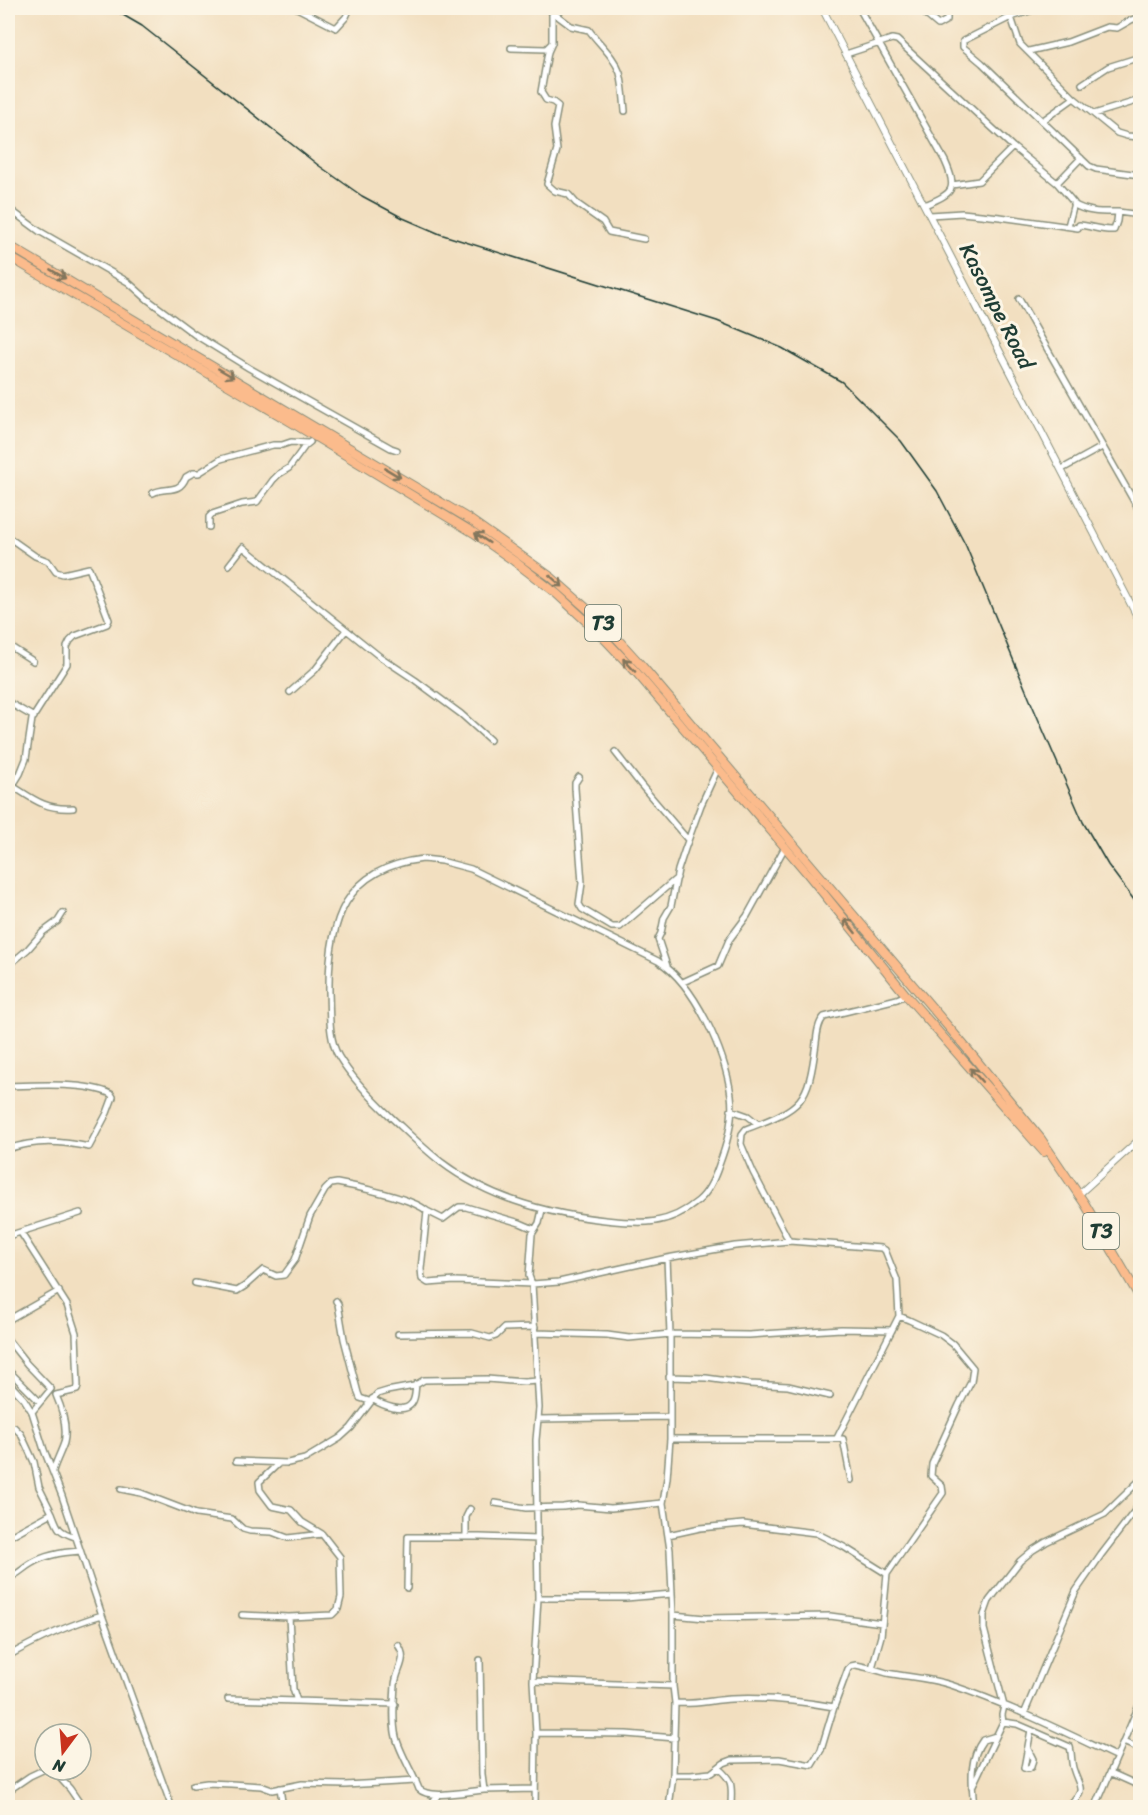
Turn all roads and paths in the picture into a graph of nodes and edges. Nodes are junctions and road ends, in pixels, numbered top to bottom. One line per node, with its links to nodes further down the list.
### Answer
1 (297, 8): 2 (street)
2 (350, 8)
3 (547, 8): 9 (street)
4 (822, 8): 17 (street, Kasompe Road)
5 (859, 8): 14 (street)
6 (918, 8): 7 (street)
7 (949, 8)
8 (1039, 8): 10 (street)
9 (553, 10): 13 (street); 22 (street)
10 (1024, 10): 11 (street)
11 (1011, 17): 16 (street); 24 (street)
12 (1140, 17): 16 (street)
13 (552, 43): 15 (street); 38 (street)
14 (879, 43): 17 (street); 26 (street); 30 (street)
15 (511, 48)
16 (1029, 51): 20 (street)
17 (846, 54): 32 (street, Kasompe Road)
18 (1140, 57): 19 (street)
19 (1082, 84)
20 (1074, 98): 23 (street); 24 (street)
21 (1140, 100): 23 (street)
22 (626, 111)
23 (1094, 114): 25 (street)
24 (1042, 121): 27 (street)
25 (1140, 137)
26 (1013, 147): 29 (street); 30 (street)
27 (1081, 158): 28 (street); 29 (street)
28 (1140, 175)
29 (1057, 183): 31 (street)
30 (952, 185): 32 (street)
31 (1073, 204): 34 (street); 36 (street)
32 (925, 205): 35 (street, Kasompe Road)
33 (8, 208): 44 (street)
34 (1118, 212): 36 (street); 37 (street)
35 (930, 215): 36 (street); 45 (street, Kasompe Road)
36 (1068, 226)
37 (1140, 228)
38 (644, 239)
39 (8, 245): 77 (highway, T3, one-way to 77)
40 (8, 256): 42 (highway, T3)
41 (1019, 299): 43 (street)
42 (312, 440): 46 (street); 48 (street); 60 (highway, T3, one-way to 42)
43 (1102, 447): 45 (street); 47 (street)
44 (397, 450)
45 (1062, 469): 51 (street, Kasompe Road)
46 (153, 492)
47 (1140, 512)
48 (209, 526)
49 (8, 537): 57 (street)
50 (229, 565): 52 (street)
51 (1140, 622)
52 (346, 630): 55 (street); 58 (street)
53 (8, 645): 54 (street)
54 (33, 661)
55 (290, 692)
56 (8, 702): 57 (street)
57 (34, 717): 62 (street)
58 (490, 740)
59 (615, 752): 64 (street)
60 (718, 768): 64 (street); 65 (highway, T3)
61 (579, 777): 66 (street)
62 (8, 786): 63 (street)
63 (73, 808)
64 (688, 840): 66 (street)
65 (785, 847): 70 (street); 71 (highway, T3, one-way to 65)
66 (677, 878): 69 (street)
67 (63, 913): 68 (street)
68 (8, 966)
69 (668, 968): 70 (street); 79 (street)
70 (682, 982): 73 (street)
71 (906, 995): 74 (street); 77 (highway, T3, one-way to 71)
72 (8, 1086): 76 (street)
73 (730, 1110): 74 (street); 79 (street)
74 (758, 1124): 85 (street)
75 (1140, 1139): 78 (street)
76 (8, 1149)
77 (1057, 1165): 78 (highway, T3)
78 (1078, 1195): 90 (highway, T3)
79 (542, 1210): 82 (street)
80 (427, 1211): 82 (street); 87 (street); 88 (street)
81 (80, 1213): 83 (street)
82 (534, 1229): 88 (street)
83 (21, 1233): 84 (street); 89 (street)
84 (8, 1236)
85 (789, 1241): 86 (street); 92 (street)
86 (667, 1258): 88 (street); 97 (street)
87 (195, 1283)
88 (532, 1284): 95 (street)
89 (59, 1291): 93 (street); 116 (street)
90 (1140, 1298)
91 (336, 1301): 107 (street)
92 (899, 1316): 94 (street); 133 (street)
93 (8, 1320)
94 (892, 1329): 97 (street); 113 (street)
95 (535, 1330): 96 (street); 97 (street); 102 (street)
96 (398, 1334)
97 (670, 1334): 100 (street)
98 (8, 1340): 106 (street)
99 (8, 1370): 106 (street)
100 (669, 1377): 104 (street); 109 (street)
101 (8, 1382): 108 (street)
102 (538, 1382): 103 (street); 110 (street)
103 (416, 1384): 105 (street); 105 (street)
104 (831, 1396)
105 (372, 1398): 107 (street)
106 (40, 1402): 108 (street)
107 (368, 1406): 115 (street)
108 (32, 1412): 116 (street)
109 (669, 1417): 110 (street); 112 (street)
110 (539, 1419): 123 (street)
111 (8, 1430): 125 (street)
112 (670, 1438): 113 (street); 121 (street)
113 (837, 1438): 117 (street)
114 (236, 1461): 115 (street)
115 (279, 1463): 126 (street)
116 (53, 1471): 129 (street)
117 (851, 1480)
118 (1140, 1480): 154 (street)
119 (121, 1489): 126 (street)
120 (495, 1503): 123 (street)
121 (663, 1503): 123 (street); 128 (street)
122 (1140, 1504): 156 (street)
123 (538, 1508): 131 (street)
124 (470, 1509): 130 (street)
125 (52, 1513): 127 (street); 129 (street)
126 (322, 1534): 141 (street)
127 (12, 1535)
128 (668, 1535): 133 (street); 136 (street)
129 (75, 1537): 132 (street)
130 (466, 1537): 131 (street); 135 (street)
131 (538, 1539): 137 (street)
132 (80, 1551): 134 (street); 138 (street)
133 (887, 1574): 142 (street)
134 (8, 1578)
135 (407, 1588)
136 (672, 1594): 137 (street); 140 (street)
137 (538, 1598): 147 (street)
138 (102, 1615): 144 (street); 181 (street)
139 (242, 1615): 141 (street)
140 (673, 1615): 142 (street); 148 (street)
141 (289, 1617): 150 (street)
142 (882, 1623): 146 (street)
143 (398, 1646): 153 (street)
144 (8, 1656)
145 (480, 1660): 177 (street)
146 (872, 1668): 154 (street); 155 (street)
147 (533, 1681): 148 (street); 159 (street)
148 (673, 1686): 151 (street)
149 (228, 1700): 150 (street)
150 (297, 1701): 153 (street)
151 (675, 1703): 155 (street); 161 (street)
152 (1140, 1703): 162 (street)
153 (395, 1704): 170 (street)
154 (1004, 1706): 156 (street); 157 (street)
155 (834, 1707): 166 (street)
156 (1024, 1714): 165 (street)
157 (1003, 1722): 158 (street); 160 (street)
158 (1031, 1730): 163 (street); 188 (street)
159 (536, 1733): 161 (street); 176 (street)
160 (996, 1736): 173 (street); 173 (street)
161 (675, 1738): 169 (street)
162 (1123, 1742): 164 (street); 165 (street)
163 (1028, 1749)
164 (1140, 1749)
165 (1117, 1757): 167 (street)
166 (718, 1768): 169 (street); 186 (street)
167 (1111, 1773): 174 (street); 189 (street)
168 (33, 1775): 178 (street)
169 (674, 1775): 185 (street)
170 (416, 1781): 175 (street); 179 (street)
171 (64, 1782): 180 (street)
172 (193, 1785): 175 (street)
173 (972, 1786): 187 (street)
174 (1140, 1786)
175 (280, 1788): 182 (street)
176 (534, 1789): 177 (street); 184 (street)
177 (484, 1790): 179 (street)
178 (8, 1791)
179 (438, 1795): 183 (street)
180 (82, 1808)
181 (172, 1808)
182 (283, 1808)
183 (428, 1808)
184 (535, 1808)
185 (669, 1808)
186 (731, 1808)
187 (974, 1808)
188 (1068, 1808)
189 (1095, 1808)

